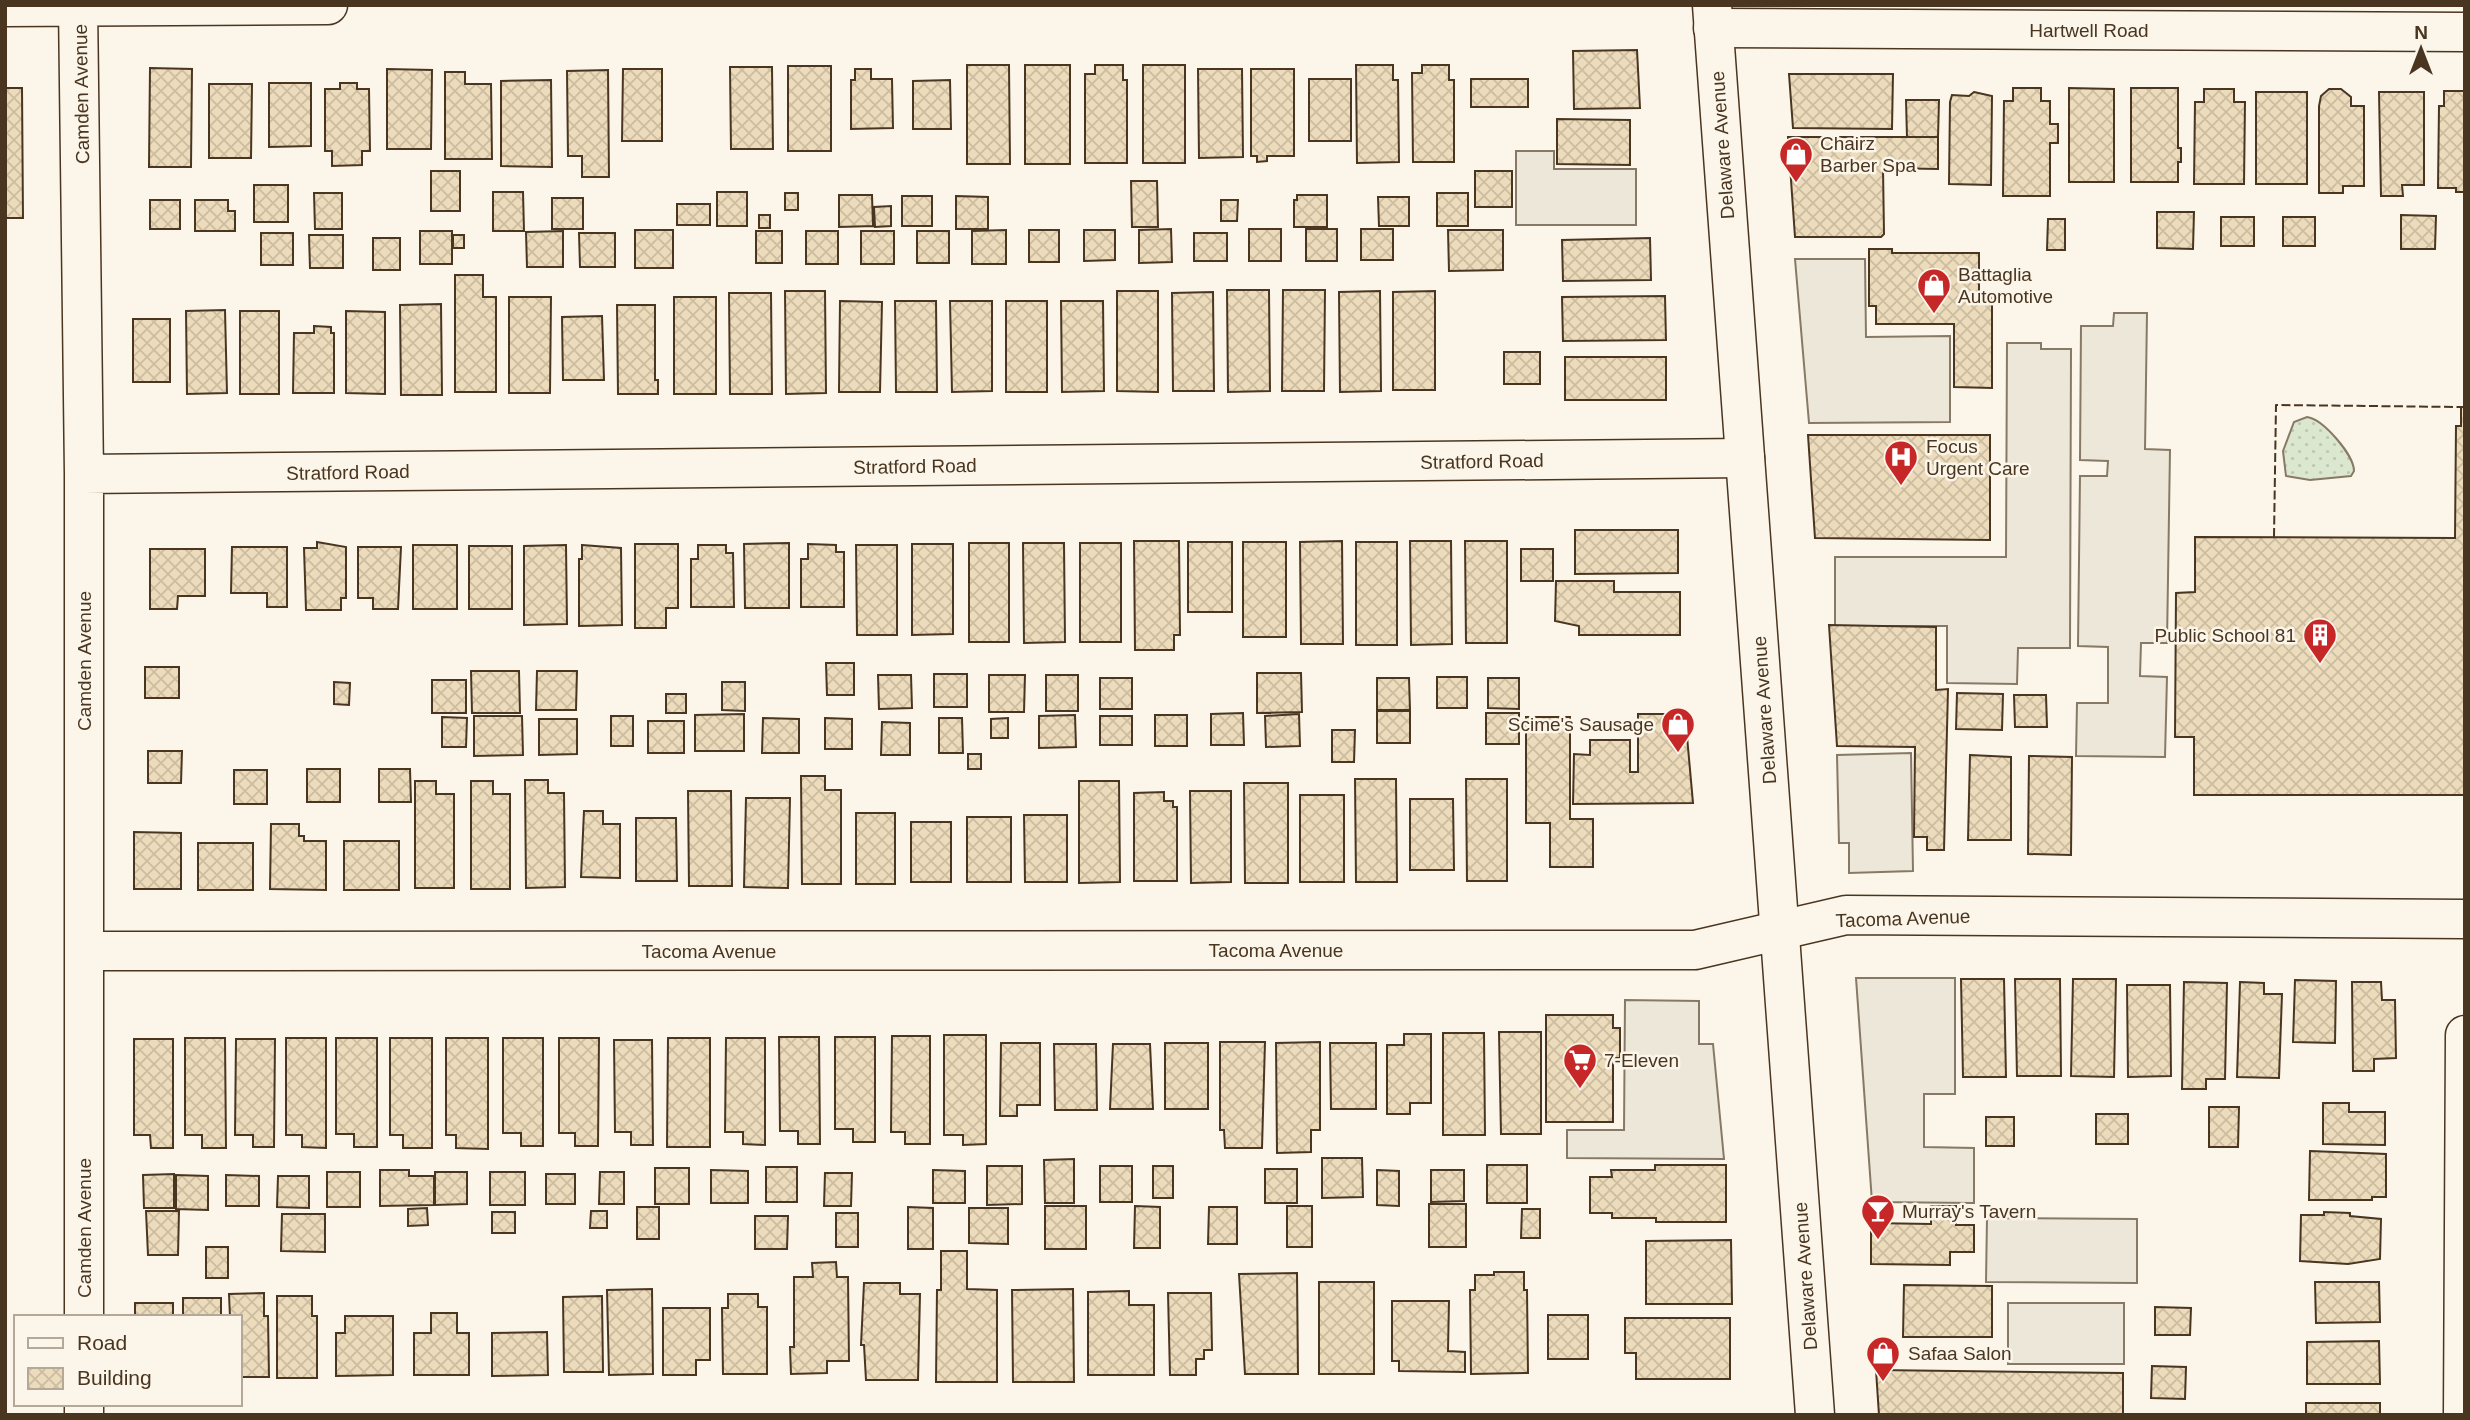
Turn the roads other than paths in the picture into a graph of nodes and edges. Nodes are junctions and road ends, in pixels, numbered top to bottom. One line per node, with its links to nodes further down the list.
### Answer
1 (328, 5): 2 (street)
2 (78, 6): 3 (street); 7 (street, Camden Avenue)
3 (5, 7)
4 (1713, 16): 5 (street, Hartwell Road); 6 (street, Delaware Avenue)
5 (2465, 33)
6 (1745, 458): 7 (street, Stratford Road); 9 (street, Delaware Avenue)
7 (84, 474): 10 (street, Camden Avenue)
8 (2465, 919): 9 (street, Tacoma Avenue)
9 (1779, 931): 10 (street, Tacoma Avenue); 13 (street, Delaware Avenue)
10 (84, 951): 12 (street, Camden Avenue)
11 (2465, 1035): 14 (street)
12 (84, 1315)
13 (1815, 1415)
14 (2463, 1415)

